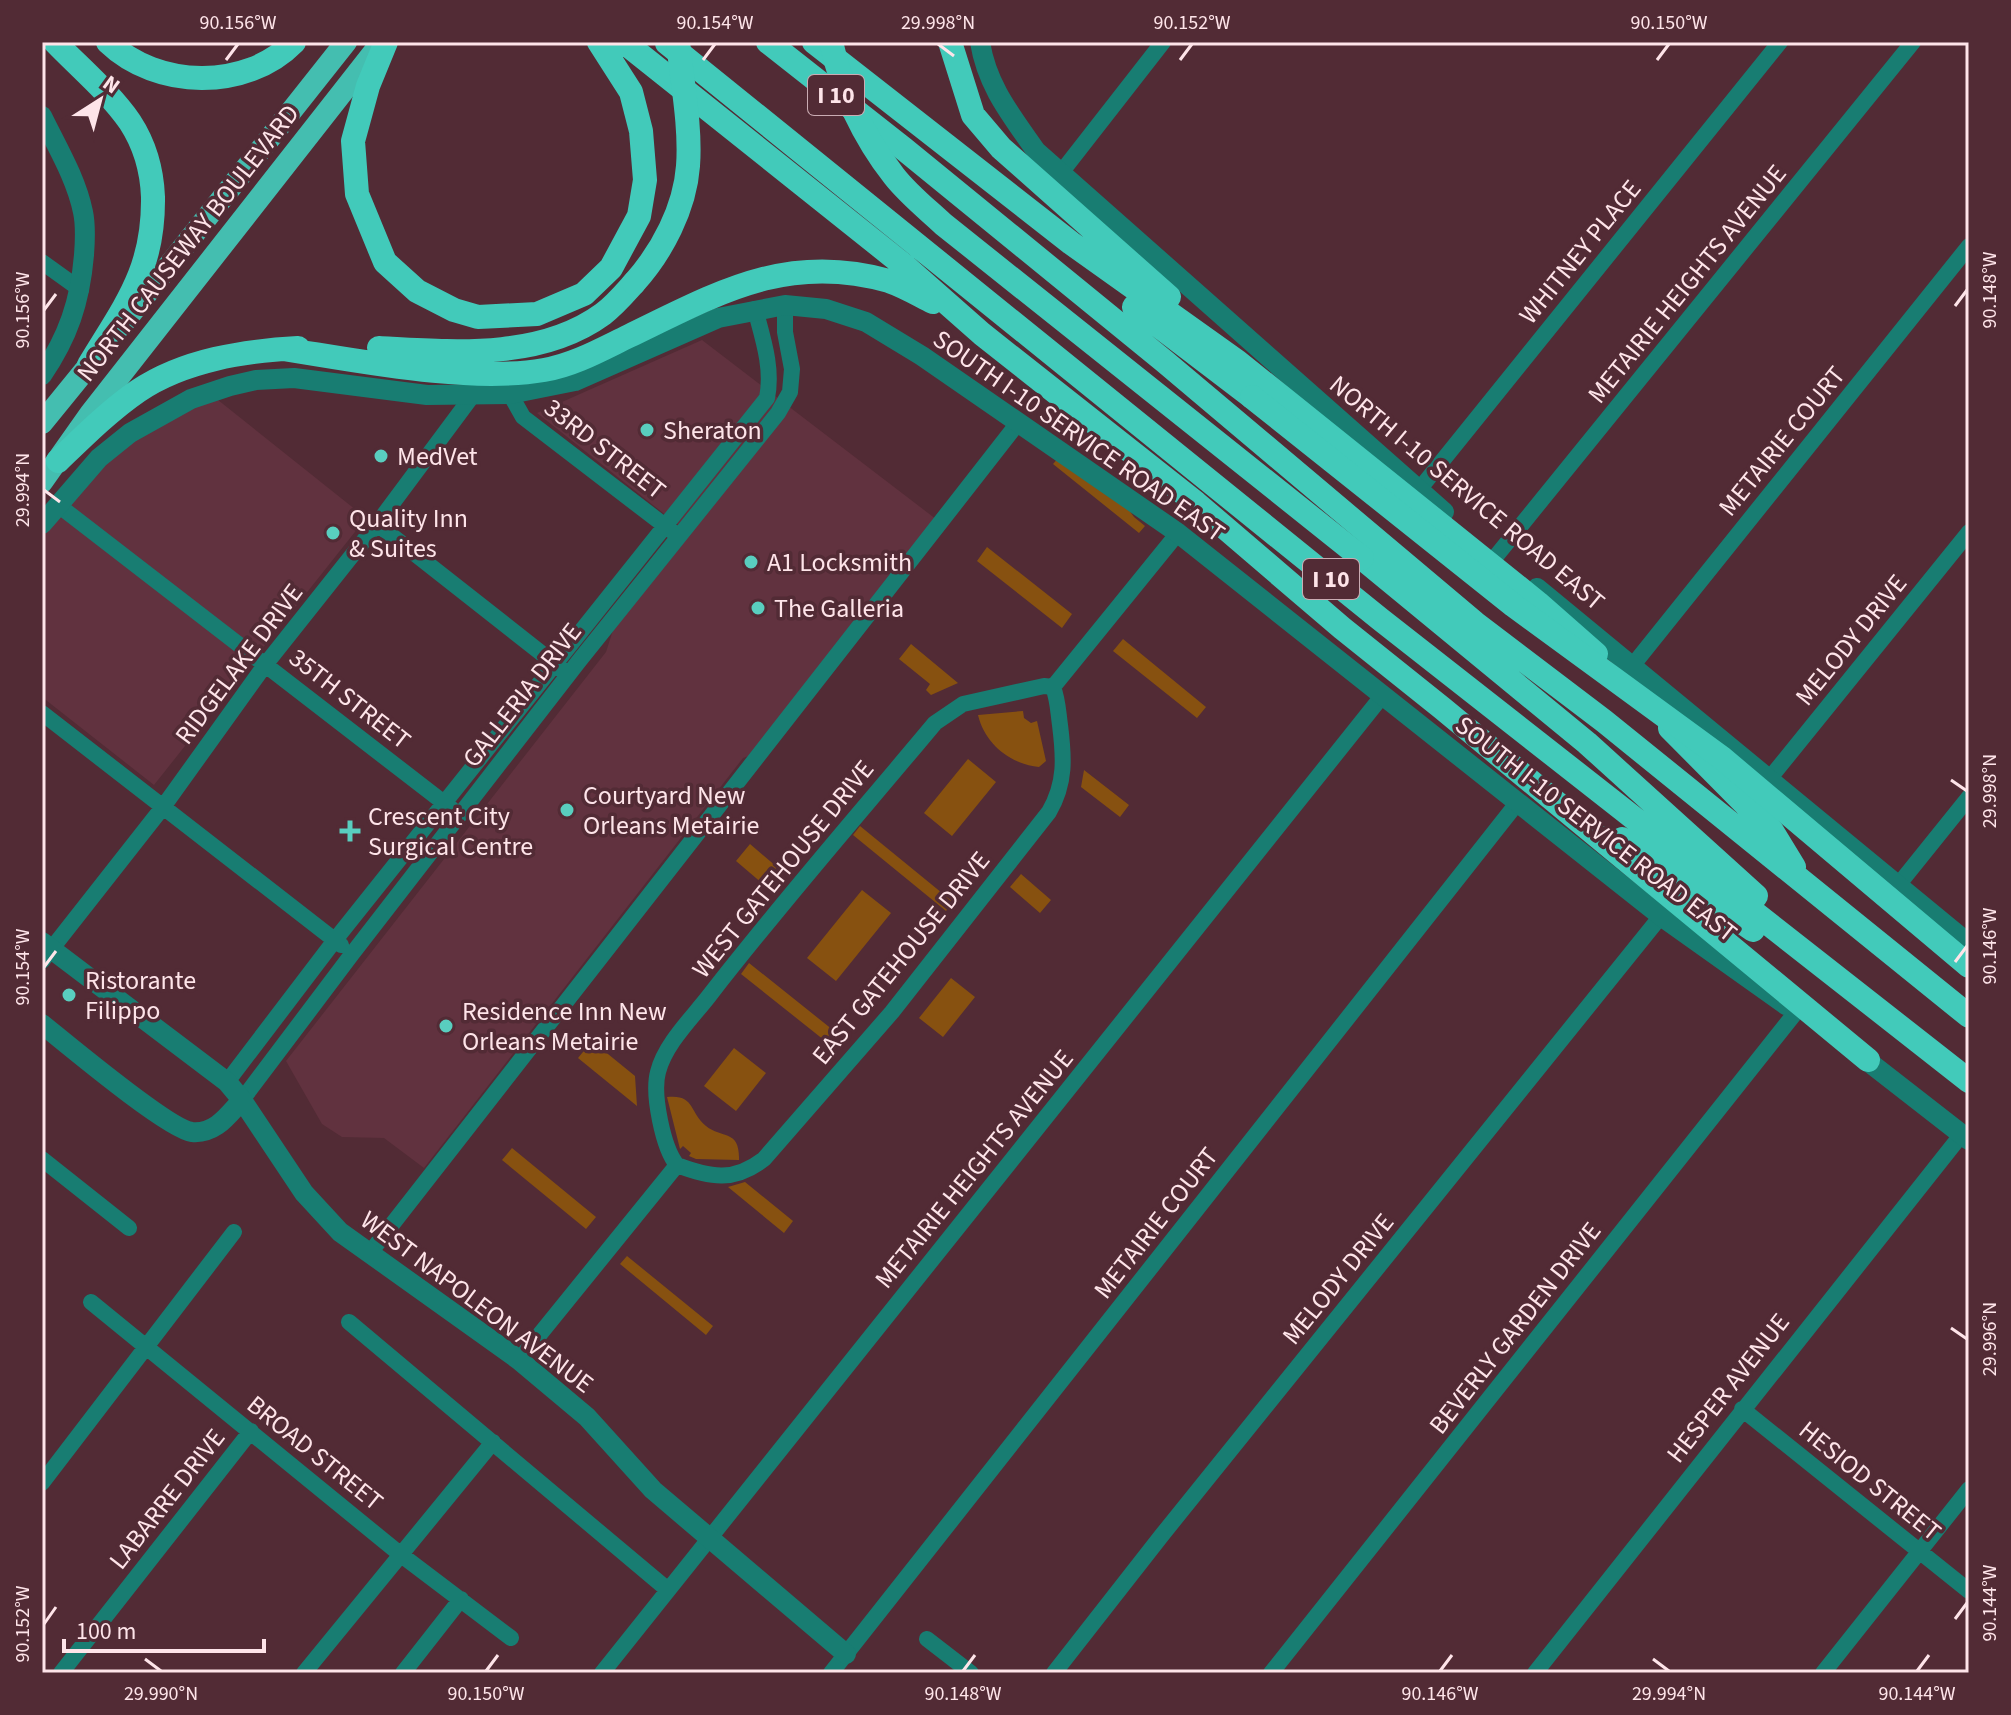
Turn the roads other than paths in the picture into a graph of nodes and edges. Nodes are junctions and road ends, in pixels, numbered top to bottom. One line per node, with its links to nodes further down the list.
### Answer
1 (55, 42): 30 (highway)
2 (108, 42): 3 (highway)
3 (294, 42)
4 (346, 42): 30 (highway, NORTH CAUSEWAY BOULEVARD)
5 (384, 42): 6 (highway); 36 (highway, NORTH CAUSEWAY BOULEVARD)
6 (599, 42)
7 (624, 42): 27 (highway)
8 (666, 42): 69 (highway, I 10)
9 (678, 42): 28 (highway, bridge)
10 (768, 42): 20 (highway, I 10)
11 (814, 42): 29 (highway)
12 (831, 42): 69 (highway, bridge)
13 (950, 42): 21 (highway)
14 (965, 42): 21 (highway)
15 (980, 42): 21 (street, NORTH I-10 SERVICE ROAD EAST)
16 (1163, 42): 21 (street)
17 (1780, 42): 38 (street, WHITNEY PLACE)
18 (1913, 42): 45 (street, METAIRIE HEIGHTS AVENUE)
19 (42, 116): 24 (street)
20 (937, 176): 60 (highway, I 10); 66 (highway, bridge)
21 (1049, 177): 29 (highway); 38 (street, NORTH I-10 SERVICE ROAD EAST)
22 (1969, 246): 47 (street, METAIRIE COURT)
23 (42, 262): 24 (street)
24 (81, 290): 31 (street)
25 (785, 305): 26 (street, SOUTH I-10 SERVICE ROAD EAST); 35 (street, SOUTH I-10 SERVICE ROAD EAST); 42 (street, GALLERIA DRIVE)
26 (755, 309): 32 (street, SOUTH I-10 SERVICE ROAD EAST); 42 (street, GALLERIA DRIVE)
27 (982, 334): 28 (highway); 51 (highway)
28 (283, 349): 36 (highway)
29 (1238, 362): 60 (highway)
30 (89, 365): 34 (highway, NORTH CAUSEWAY BOULEVARD)
31 (42, 375)
32 (510, 394): 33 (street, SOUTH I-10 SERVICE ROAD EAST); 42 (street, 33RD STREET)
33 (473, 395): 39 (street, SOUTH I-10 SERVICE ROAD EAST); 41 (street, RIDGELAKE DRIVE)
34 (42, 423)
35 (1018, 423): 44 (street, SOUTH I-10 SERVICE ROAD EAST); 80 (street)
36 (58, 461): 37 (highway, NORTH CAUSEWAY BOULEVARD)
37 (42, 482)
38 (1418, 491): 45 (street, NORTH I-10 SERVICE ROAD EAST)
39 (58, 505): 40 (street, SOUTH I-10 SERVICE ROAD EAST); 46 (street, 35TH STREET)
40 (42, 524)
41 (377, 524): 46 (street, RIDGELAKE DRIVE); 48 (street)
42 (671, 530): 48 (street, GALLERIA DRIVE)
43 (1969, 532): 53 (street, MELODY DRIVE)
44 (1178, 533): 49 (street); 50 (street, SOUTH I-10 SERVICE ROAD EAST)
45 (1497, 555): 47 (street, NORTH I-10 SERVICE ROAD EAST)
46 (265, 665): 56 (street, 35TH STREET); 57 (street, RIDGELAKE DRIVE)
47 (1633, 665): 53 (street, NORTH I-10 SERVICE ROAD EAST)
48 (562, 670): 56 (street, GALLERIA DRIVE); 58 (street, GALLERIA DRIVE)
49 (1053, 687): 77 (street, WEST GATEHOUSE DRIVE); 77 (street, EAST GATEHOUSE DRIVE)
50 (1383, 695): 55 (street, SOUTH I-10 SERVICE ROAD EAST); 90 (street, METAIRIE HEIGHTS AVENUE)
51 (1442, 708): 69 (highway); 71 (highway)
52 (42, 713): 57 (street)
53 (1770, 778): 59 (street, NORTH I-10 SERVICE ROAD EAST)
54 (1969, 797): 59 (street)
55 (1518, 802): 61 (street, SOUTH I-10 SERVICE ROAD EAST); 98 (street, METAIRIE COURT)
56 (445, 804): 58 (street, 35TH STREET); 62 (street, GALLERIA DRIVE)
57 (163, 807): 62 (street); 64 (street, RIDGELAKE DRIVE)
58 (460, 815): 65 (street, GALLERIA DRIVE)
59 (1899, 884): 63 (street, NORTH I-10 SERVICE ROAD EAST)
60 (1805, 885): 68 (highway, I 10)
61 (1661, 916): 67 (street, SOUTH I-10 SERVICE ROAD EAST); 105 (street, MELODY DRIVE)
62 (335, 940): 65 (street); 73 (street, GALLERIA DRIVE)
63 (1969, 944)
64 (45, 951): 73 (street, WEST NAPOLEON AVENUE)
65 (352, 954): 74 (street, GALLERIA DRIVE)
66 (1969, 966)
67 (1796, 1012): 71 (street, SOUTH I-10 SERVICE ROAD EAST); 106 (street, BEVERLY GARDEN DRIVE)
68 (1969, 1016)
69 (1894, 1022): 72 (highway, I 10)
70 (42, 1024): 74 (street)
71 (1868, 1060): 75 (street, SOUTH I-10 SERVICE ROAD EAST)
72 (1969, 1081)
73 (227, 1082): 74 (street, WEST NAPOLEON AVENUE)
74 (242, 1100): 80 (street, WEST NAPOLEON AVENUE)
75 (1966, 1137): 85 (street, HESPER AVENUE)
76 (42, 1159): 78 (street)
77 (677, 1165): 84 (street)
78 (129, 1228)
79 (234, 1232): 83 (street)
80 (369, 1254): 84 (street, WEST NAPOLEON AVENUE)
81 (91, 1302): 83 (street, BROAD STREET)
82 (349, 1322): 87 (street)
83 (146, 1346): 86 (street, BROAD STREET); 88 (street)
84 (519, 1360): 90 (street, WEST NAPOLEON AVENUE)
85 (1742, 1409): 91 (street, HESIOD STREET); 107 (street, HESPER AVENUE)
86 (251, 1431): 92 (street, BROAD STREET); 99 (street, LABARRE DRIVE)
87 (493, 1442): 92 (street); 93 (street)
88 (42, 1483)
89 (1969, 1489): 91 (street)
90 (709, 1538): 93 (street, METAIRIE HEIGHTS AVENUE); 98 (street, WEST NAPOLEON AVENUE)
91 (1920, 1552): 94 (street, HESIOD STREET); 108 (street)
92 (400, 1554): 95 (street, BROAD STREET); 100 (street)
93 (668, 1590): 102 (street, METAIRIE HEIGHTS AVENUE)
94 (1969, 1591)
95 (461, 1599): 96 (street, BROAD STREET); 101 (street)
96 (511, 1638)
97 (927, 1639): 104 (street)
98 (846, 1654): 103 (street, METAIRIE COURT)
99 (61, 1673)
100 (304, 1673)
101 (403, 1673)
102 (602, 1673)
103 (831, 1673)
104 (971, 1673)
105 (1054, 1673)
106 (1271, 1673)
107 (1535, 1673)
108 (1823, 1673)

